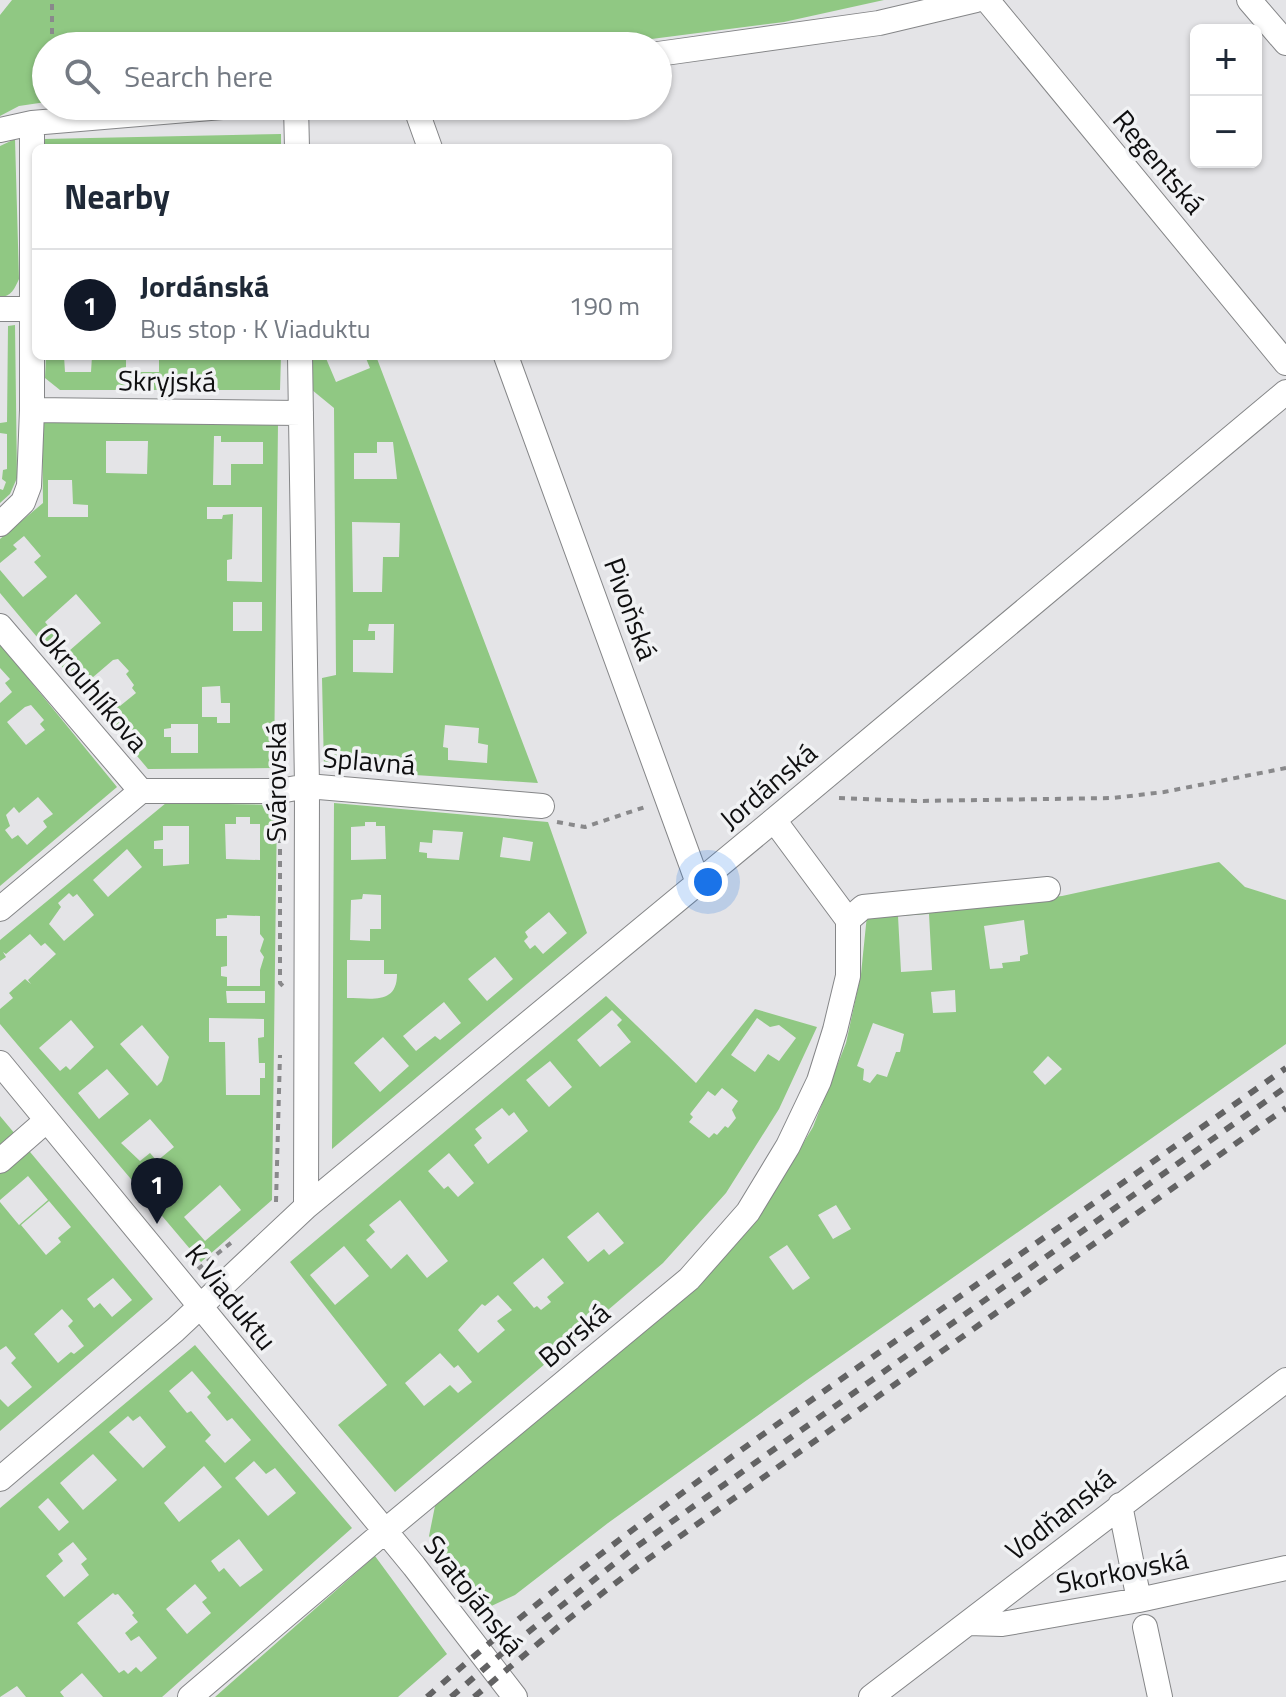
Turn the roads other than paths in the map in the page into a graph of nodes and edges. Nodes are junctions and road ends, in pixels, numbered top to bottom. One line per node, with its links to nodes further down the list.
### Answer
1 (976, 0): 5 (street)
2 (987, 0): 17 (street, Regentská)
3 (1249, 0): 4 (street)
4 (1286, 43)
5 (672, 52)
6 (68, 120): 9 (street)
7 (296, 120): 11 (street)
8 (420, 120): 12 (street)
9 (32, 123): 10 (street); 14 (street)
10 (0, 130)
11 (297, 144)
12 (429, 144)
13 (0, 309): 14 (street)
14 (30, 309): 19 (street)
15 (300, 360): 20 (street, Svárovská)
16 (507, 360): 27 (street, Pivoňská)
17 (1286, 363)
18 (1286, 392): 26 (street, Jordánská)
19 (32, 410): 20 (street, Skryjská); 21 (street)
20 (301, 413): 23 (street, Svárovská)
21 (0, 524)
22 (0, 626): 24 (street, Okrouhlíkova)
23 (307, 786): 24 (street, Splavná); 25 (street, Splavná); 34 (street, Svárovská)
24 (141, 791): 29 (street)
25 (542, 806)
26 (774, 820): 27 (street, Jordánská); 30 (street)
27 (698, 883): 34 (street, Jordánská)
28 (1048, 889): 30 (street)
29 (0, 909)
30 (848, 920): 39 (street, Borská)
31 (0, 1063): 32 (street, K Viaduktu)
32 (47, 1120): 33 (street); 35 (street, K Viaduktu)
33 (0, 1161)
34 (306, 1207): 35 (street, Jordánská)
35 (201, 1305): 37 (street, Jordánská); 39 (street, K Viaduktu)
36 (1286, 1380): 38 (street, Vodňanská)
37 (0, 1479)
38 (1120, 1505): 41 (street); 42 (street, Vodňanská)
39 (385, 1531): 44 (street, Borská); 45 (street, Svatojánská)
40 (1286, 1568): 41 (street, Skorkovská)
41 (1139, 1600): 42 (street, Skorkovská)
42 (968, 1623): 46 (street, Vodňanská)
43 (1145, 1627): 47 (street)
44 (190, 1697)
45 (515, 1697)
46 (871, 1697)
47 (1160, 1697)

